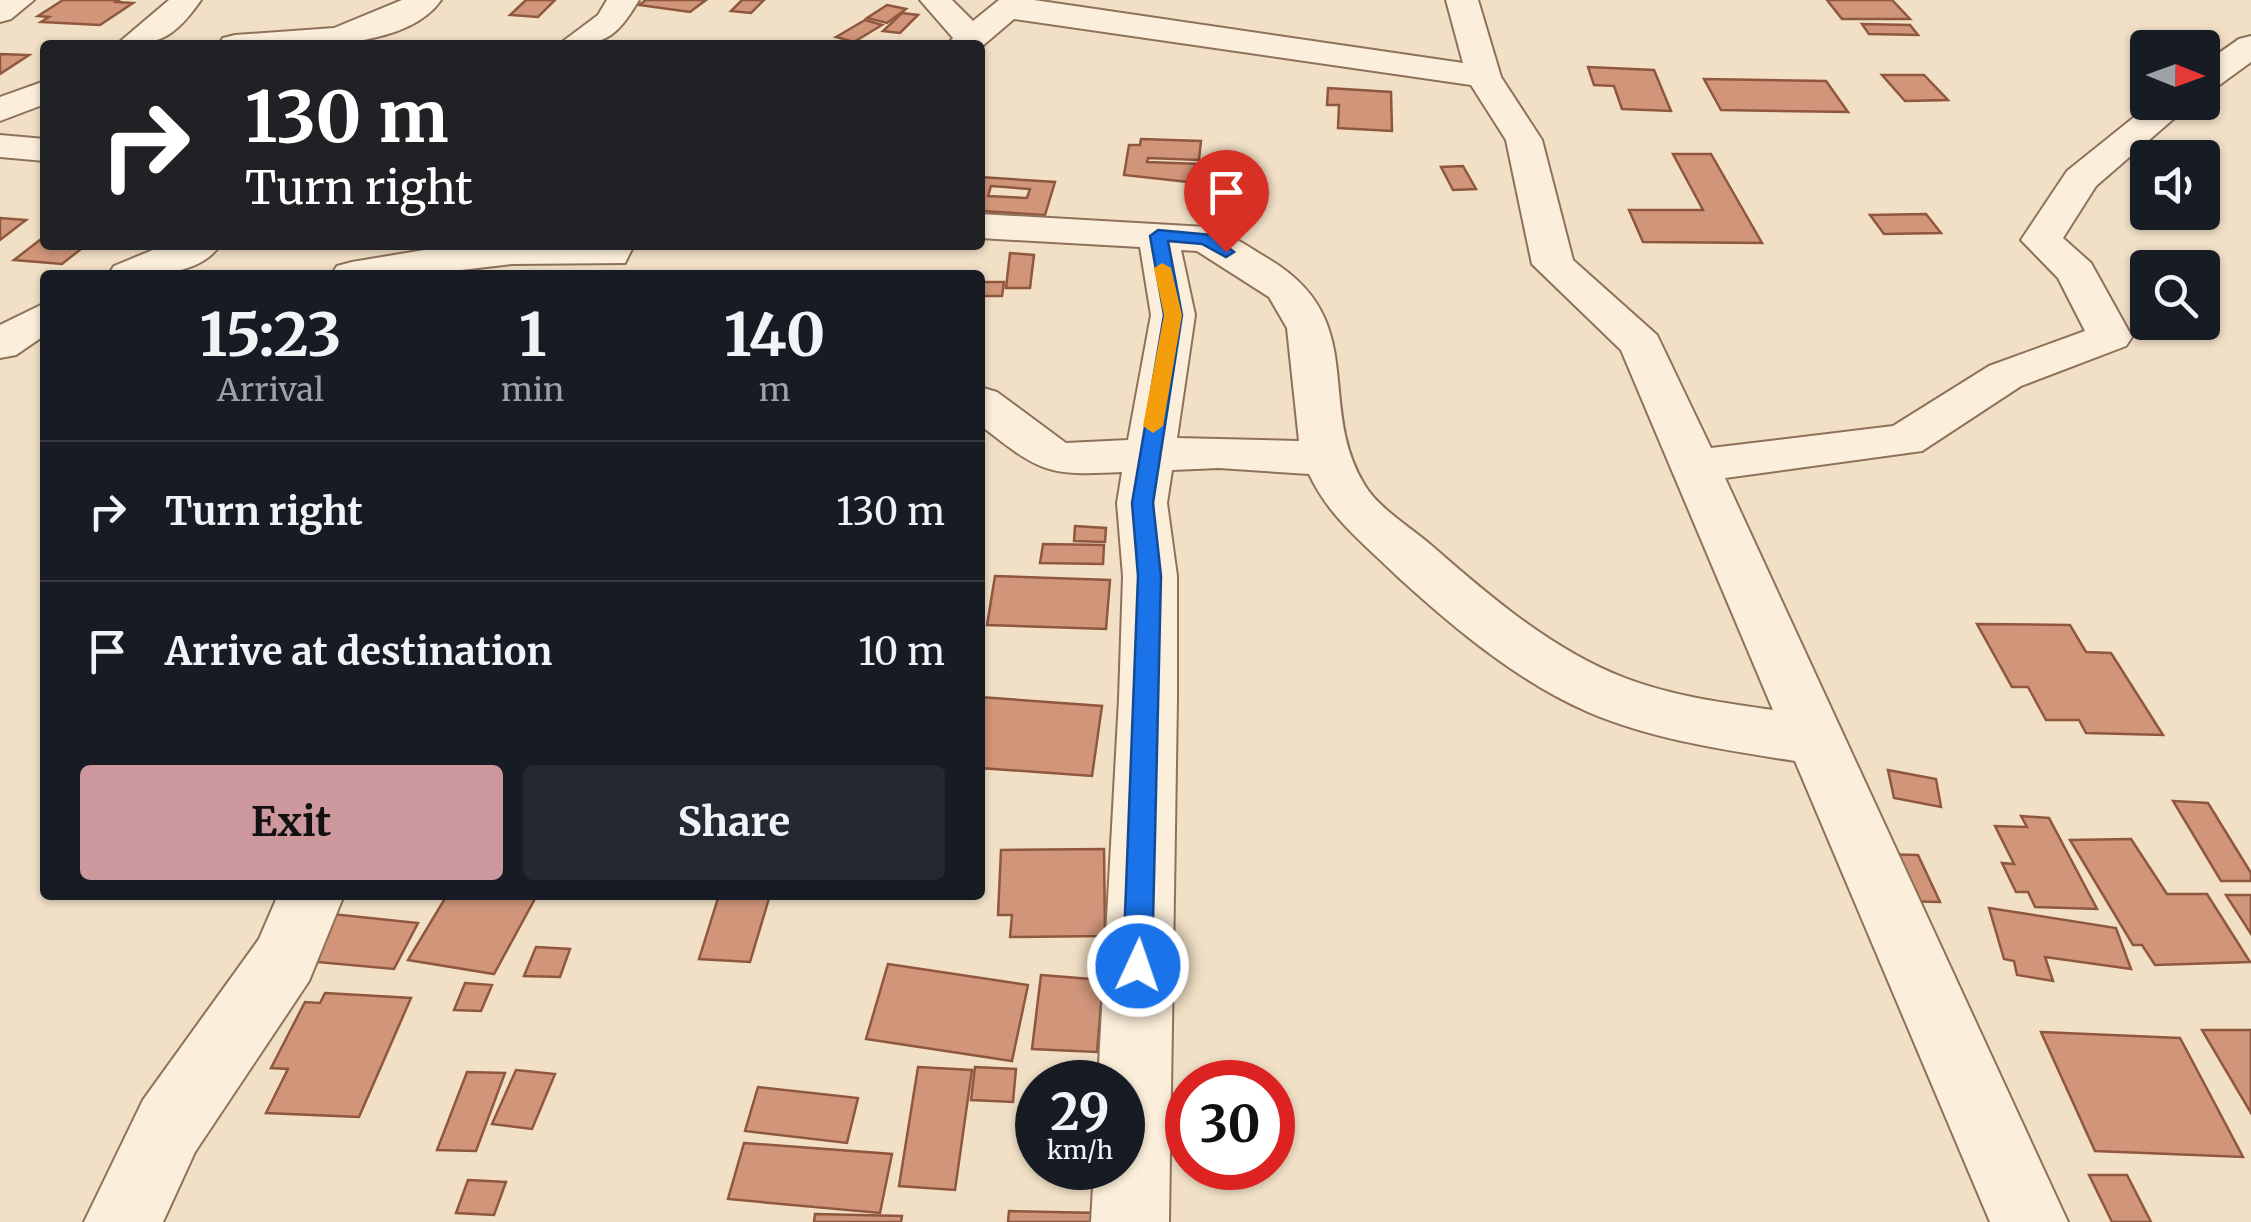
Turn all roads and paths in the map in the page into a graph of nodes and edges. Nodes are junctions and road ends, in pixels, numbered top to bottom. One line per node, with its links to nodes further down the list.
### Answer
1 (18, 0): 9 (street)
2 (185, 0): 12 (street)
3 (425, 0): 11 (street)
4 (623, 0): 15 (street)
5 (936, 0): 16 (street)
6 (1140, 0): 10 (street)
7 (1462, 0): 21 (street)
8 (1013, 5): 10 (street); 17 (street)
9 (0, 12)
10 (1083, 18): 21 (street)
11 (386, 26): 13 (street); 14 (street)
12 (140, 40)
13 (324, 40)
14 (365, 40)
15 (582, 40)
16 (968, 40)
17 (970, 40)
18 (2251, 46): 19 (street)
19 (2220, 69)
20 (40, 71): 22 (street)
21 (1484, 76): 44 (street)
22 (0, 80)
23 (40, 94): 24 (street)
24 (0, 110)
25 (2154, 120): 44 (street)
26 (0, 146): 27 (street)
27 (40, 150)
28 (985, 226): 29 (street)
29 (1158, 236): 42 (street); 43 (street)
30 (183, 250): 34 (street)
31 (526, 250): 36 (street)
32 (565, 250): 33 (street)
33 (612, 255)
34 (149, 260): 35 (street)
35 (114, 270)
36 (376, 270)
37 (40, 319): 38 (street)
38 (0, 344)
39 (40, 356): 40 (street)
40 (0, 368)
41 (985, 406): 42 (street)
42 (1147, 457): 43 (street); 48 (street)
43 (1326, 459): 45 (street)
44 (1694, 466): 45 (street)
45 (1815, 740): 49 (street)
46 (310, 900): 47 (street)
47 (123, 1222)
48 (1130, 1222)
49 (2030, 1222)

